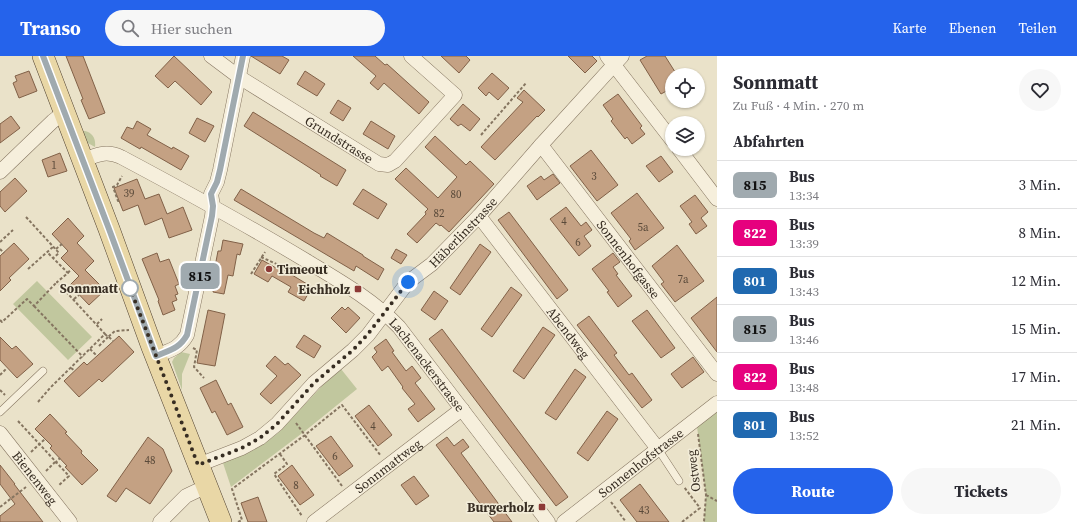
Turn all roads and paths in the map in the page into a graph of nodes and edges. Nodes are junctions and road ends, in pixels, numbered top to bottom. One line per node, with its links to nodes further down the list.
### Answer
1 (43, 56): 8 (main road)
2 (211, 56): 6 (street, Grundstrasse)
3 (243, 56): 6 (street)
4 (411, 56): 6 (street, Grundstrasse)
5 (614, 59): 9 (street); 11 (street, Häberlinstrasse)
6 (239, 77): 18 (street)
7 (526, 83): 10 (path)
8 (65, 114): 13 (main road); 14 (street)
9 (665, 130)
10 (481, 134)
11 (541, 145): 19 (street, Häberlinstrasse); 59 (street, Sonnenhofgasse)
12 (684, 156): 16 (street)
13 (83, 160): 18 (street, Lachenackerstrasse); 53 (main road)
14 (0, 172)
15 (122, 176): 17 (path)
16 (717, 199)
17 (119, 201)
18 (213, 206): 22 (street, Lachenackerstrasse); 49 (street)
19 (480, 216): 41 (street, Häberlinstrasse); 73 (street, Abendweg)
20 (26, 217): 25 (path)
21 (13, 230): 23 (path)
22 (272, 241): 30 (path); 41 (street, Lachenackerstrasse)
23 (0, 242)
24 (62, 244): 27 (path)
25 (54, 246): 27 (path); 28 (path)
26 (0, 249): 29 (path)
27 (56, 250): 31 (path)
28 (47, 252): 31 (path); 33 (path)
29 (4, 253)
30 (261, 257): 32 (path); 36 (path)
31 (53, 258): 35 (path)
32 (281, 266)
33 (28, 269)
34 (72, 269): 35 (path)
35 (68, 273): 37 (path)
36 (251, 274)
37 (57, 282): 39 (path); 40 (path)
38 (79, 295): 39 (path)
39 (74, 300): 44 (path)
40 (34, 306): 43 (path); 54 (path)
41 (384, 312): 64 (street, Lachenackerstrasse); 66 (street, Häberlinstrasse)
42 (102, 319): 44 (path)
43 (0, 320)
44 (97, 324): 46 (path)
45 (133, 329): 47 (path)
46 (105, 334): 47 (path); 51 (path)
47 (108, 337): 48 (path); 50 (path)
48 (113, 341)
49 (182, 344): 53 (street); 61 (path)
50 (99, 346)
51 (90, 349): 52 (path); 54 (path)
52 (97, 356)
53 (156, 356): 78 (main road)
54 (83, 357): 56 (path)
55 (7, 368): 60 (path)
56 (71, 368): 58 (path); 62 (path)
57 (43, 371): 65 (lane)
58 (74, 372)
59 (717, 374)
60 (0, 375)
61 (204, 378)
62 (38, 402)
63 (717, 403): 67 (street, Sonnenhofstrasse)
64 (462, 409): 79 (street, Sonnmattweg); 97 (street, Lachenackerstrasse)
65 (0, 412)
66 (288, 412): 70 (path); 78 (street, Häberlinstrasse)
67 (696, 419): 73 (street, Sonnenhofstrasse); 87 (path, Ostweg)
68 (18, 422): 72 (path)
69 (0, 433): 76 (street, Bienenweg)
70 (305, 435): 74 (path); 79 (path); 88 (path)
71 (45, 439): 72 (path)
72 (40, 444): 76 (path); 77 (path)
73 (658, 449): 83 (lane); 85 (street, Sonnenhofstrasse)
74 (280, 454): 94 (path); 95 (path)
75 (60, 458): 77 (path)
76 (22, 461): 82 (street, Bienenweg)
77 (55, 463): 81 (path)
78 (198, 465): 84 (main road)
79 (388, 466): 88 (street, Sonnmattweg)
80 (72, 474): 81 (path)
81 (69, 476): 86 (path)
82 (36, 479): 86 (street, Bienenweg); 90 (path)
83 (679, 481): 100 (path)
84 (207, 486): 91 (street); 93 (main road)
85 (603, 492): 98 (street, Sonnenhofstrasse); 99 (path)
86 (48, 495): 92 (street, Bienenweg)
87 (706, 495): 89 (path); 101 (path, Ostweg)
88 (349, 496): 96 (street, Sonnmattweg)
89 (717, 501)
90 (0, 507)
91 (167, 520)
92 (70, 522)
93 (221, 522)
94 (238, 522)
95 (306, 522)
96 (314, 522)
97 (548, 522)
98 (564, 522)
99 (626, 522)
100 (682, 522)
101 (704, 522)

